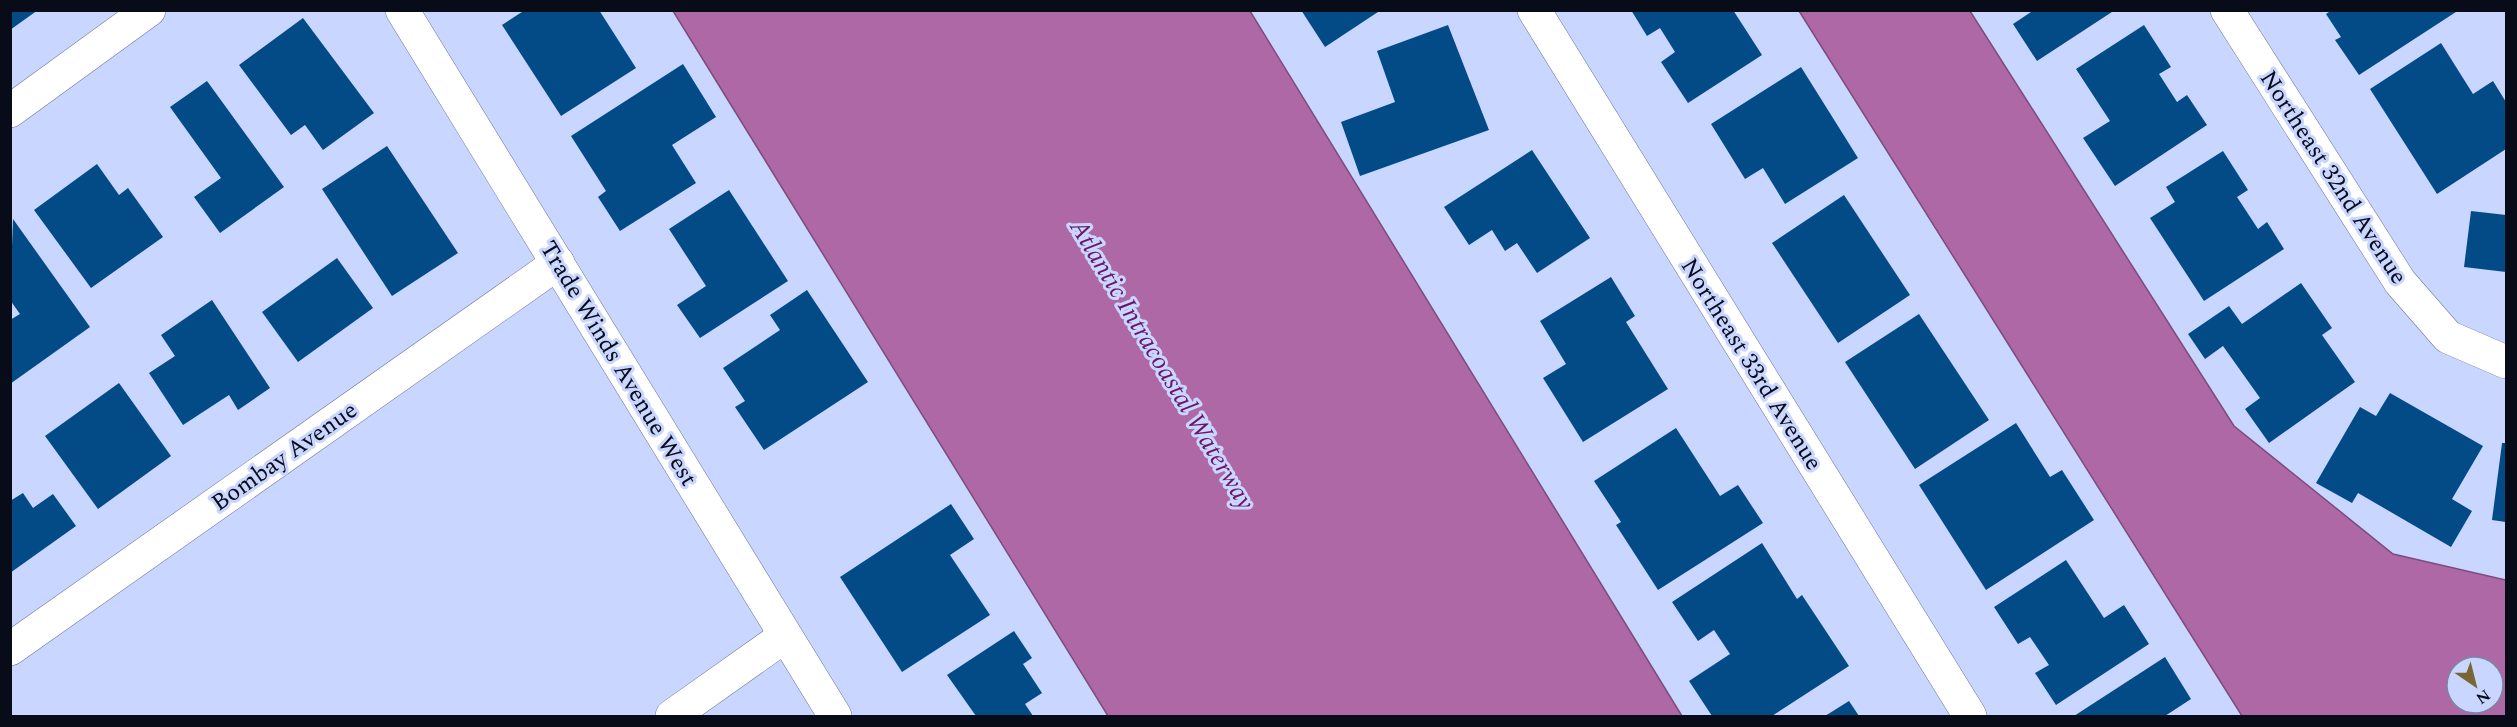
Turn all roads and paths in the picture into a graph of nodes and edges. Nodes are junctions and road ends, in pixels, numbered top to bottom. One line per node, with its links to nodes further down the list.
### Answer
1 (149, 10): 5 (street)
2 (402, 10): 6 (street, Trade Winds Avenue West)
3 (1534, 10): 12 (street, Northeast 33rd Avenue)
4 (2228, 10): 7 (street, Northeast 32nd Avenue)
5 (10, 111)
6 (558, 263): 8 (street, Trade Winds Avenue West); 9 (street, Bombay Avenue)
7 (2506, 362)
8 (785, 636): 10 (street); 11 (street, Trade Winds Avenue West)
9 (10, 649)
10 (672, 717)
11 (835, 717)
12 (1970, 717)

